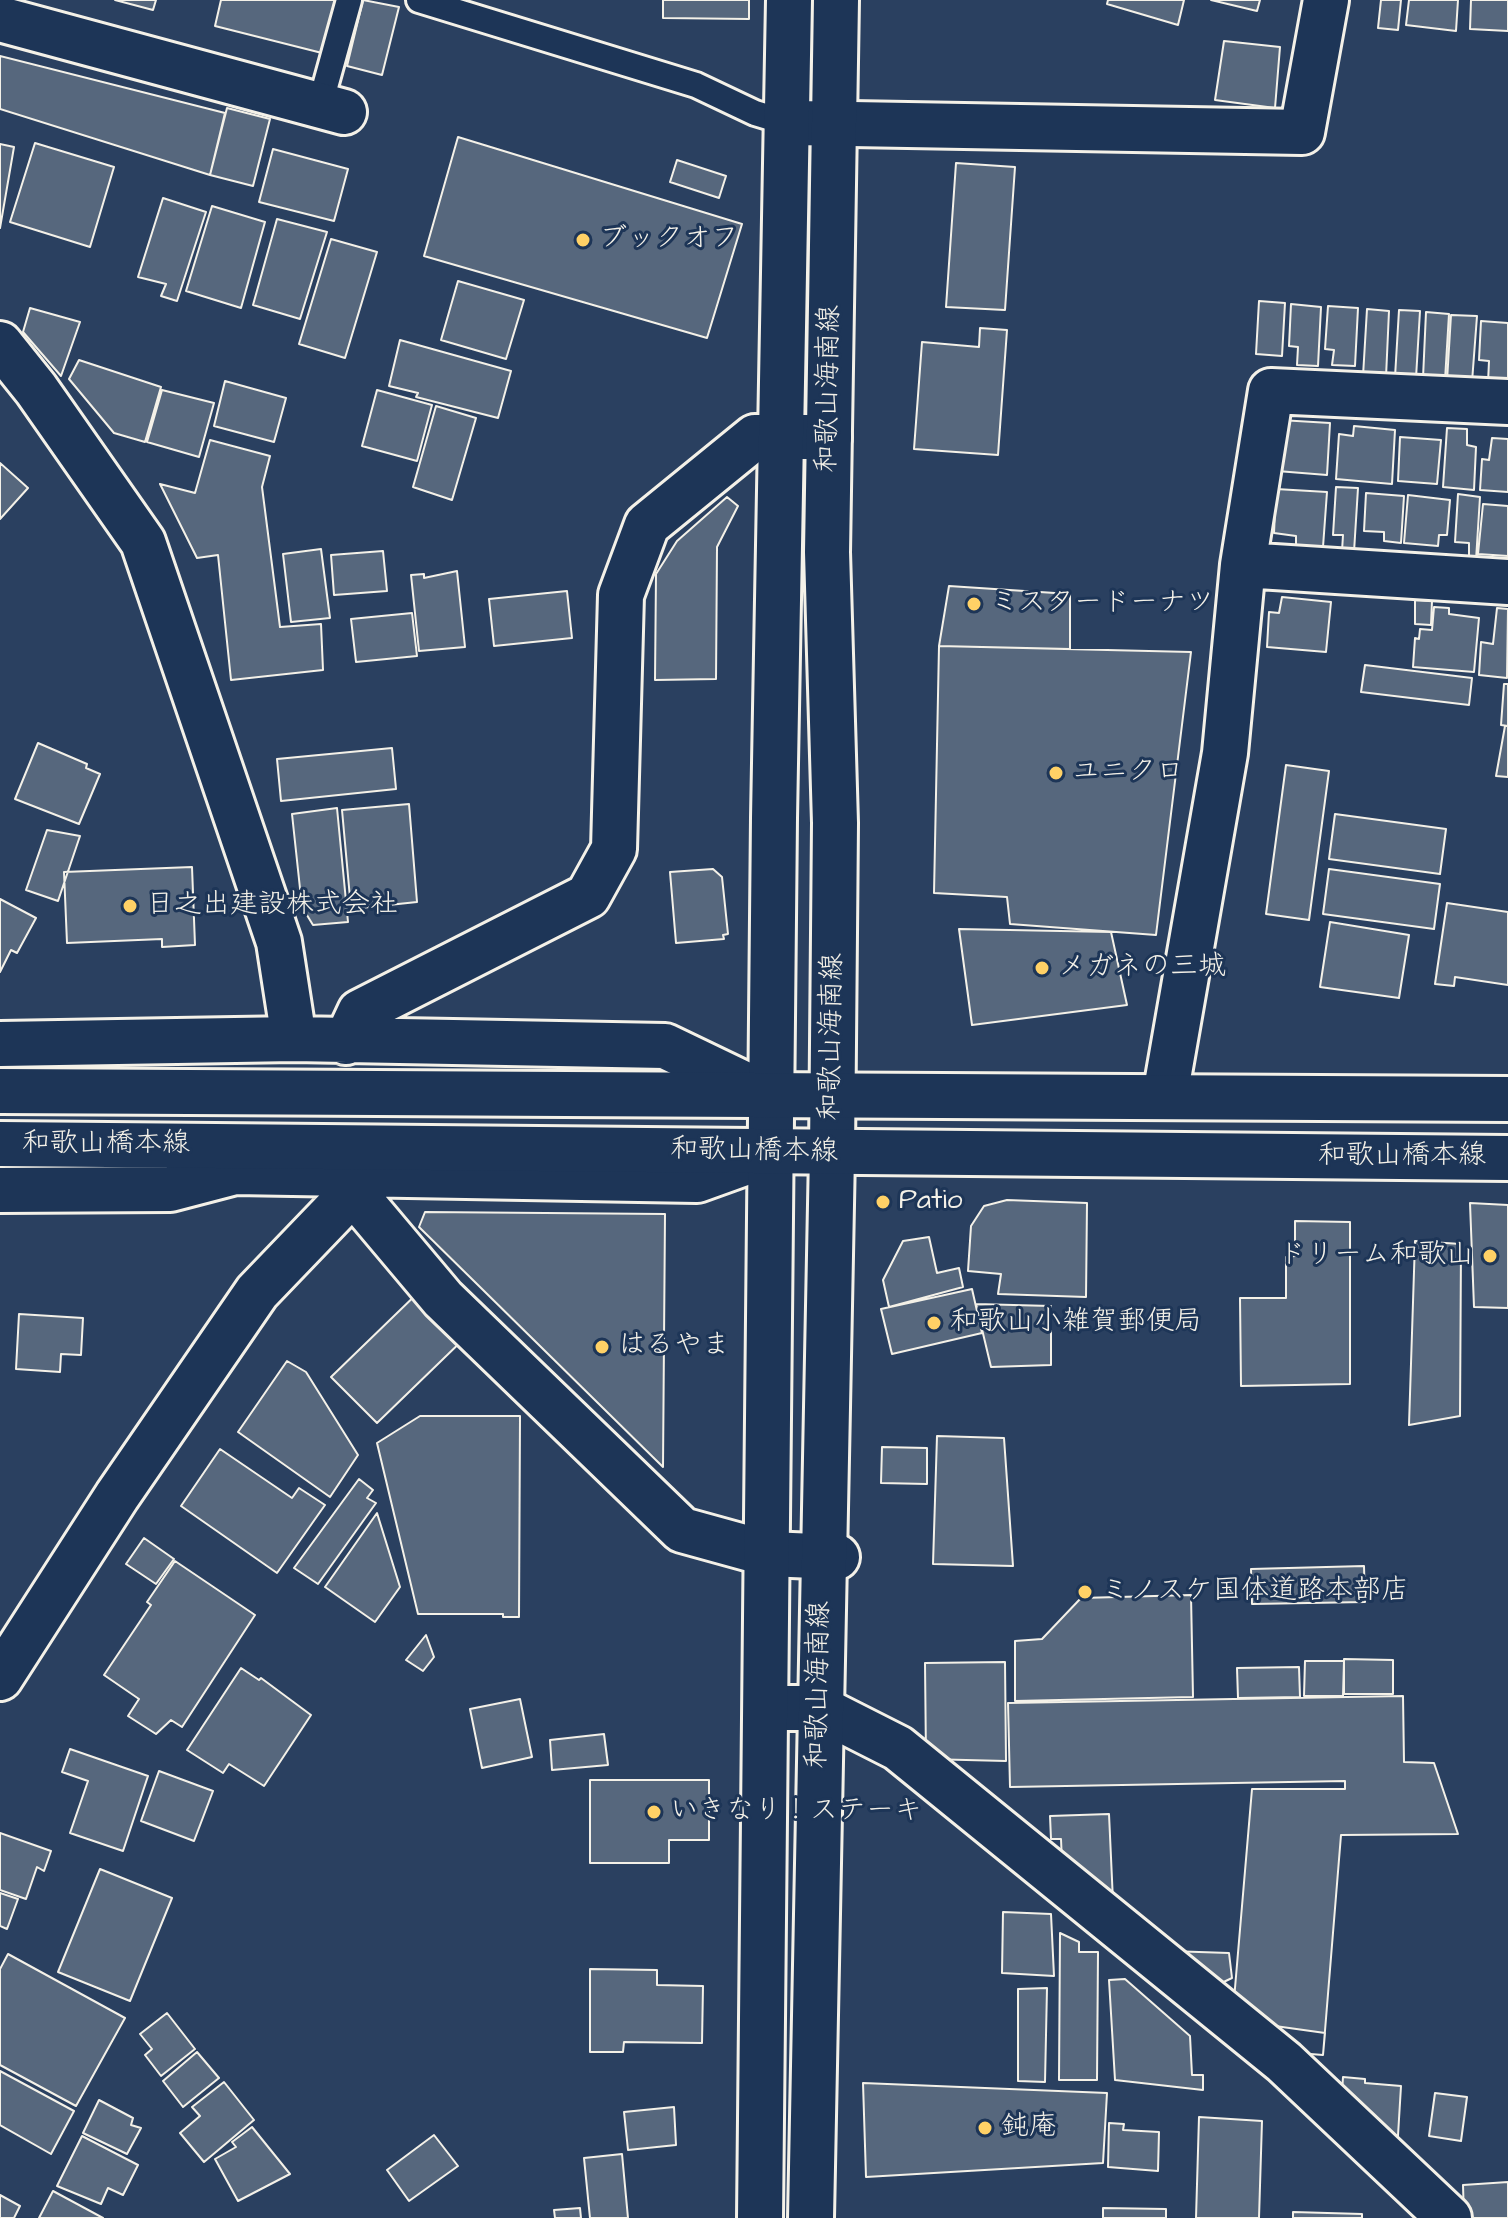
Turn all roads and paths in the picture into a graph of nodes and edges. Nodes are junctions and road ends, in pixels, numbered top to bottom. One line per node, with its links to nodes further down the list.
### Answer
1 (349, 0): 7 (lane)
2 (419, 0): 8 (lane)
3 (789, 0): 8 (street, 和歌山海南線)
4 (836, 0): 9 (street, 和歌山海南線)
5 (1326, 0): 9 (street)
6 (0, 19): 7 (street)
7 (332, 108)
8 (788, 123): 9 (street); 12 (street, 和歌山海南線)
9 (835, 124): 13 (street, 和歌山海南線)
10 (0, 344): 16 (street)
11 (1508, 402): 14 (street)
12 (781, 437): 13 (street); 17 (street); 22 (street, 和歌山海南線)
13 (829, 437): 20 (street, 和歌山海南線)
14 (1243, 565): 15 (street); 21 (street)
15 (1508, 582)
16 (294, 1039): 17 (street); 18 (street)
17 (346, 1042): 22 (street)
18 (0, 1044)
19 (0, 1091): 22 (street, 和歌山橋本線)
20 (832, 1096): 21 (street, 和歌山橋本線); 22 (street, 和歌山橋本線); 26 (street, 和歌山海南線)
21 (1165, 1096): 23 (street, 和歌山橋本線)
22 (771, 1097): 25 (street, 和歌山海南線)
23 (1508, 1099)
24 (0, 1144): 25 (street, 和歌山橋本線)
25 (772, 1153): 26 (street, 和歌山橋本線); 28 (street); 30 (street, 和歌山海南線)
26 (832, 1154): 27 (street, 和歌山橋本線); 31 (street, 和歌山海南線)
27 (1508, 1158)
28 (352, 1182): 29 (street); 30 (street); 32 (street)
29 (0, 1190)
30 (769, 1554): 31 (street); 33 (street, 和歌山海南線)
31 (830, 1557): 34 (street, 和歌山海南線)
32 (0, 1678)
33 (767, 1708): 34 (street); 35 (street, 和歌山海南線)
34 (819, 1708): 36 (street, 和歌山海南線); 37 (street)
35 (760, 2218)
36 (811, 2218)
37 (1449, 2218)

